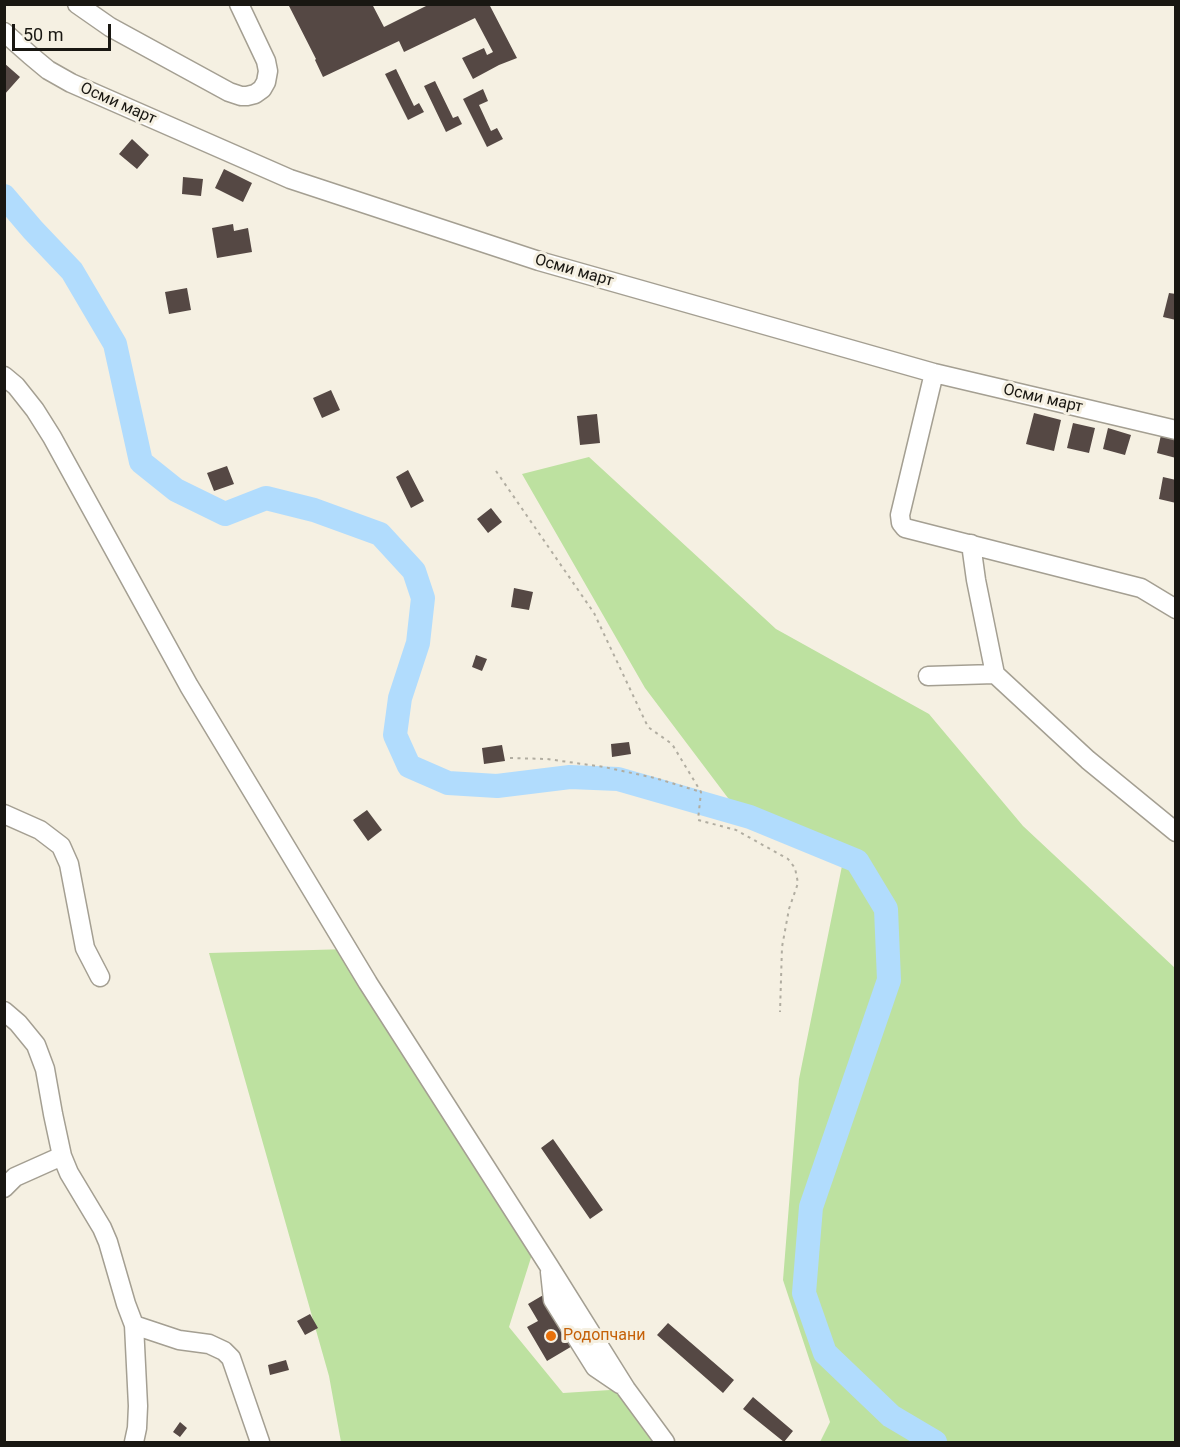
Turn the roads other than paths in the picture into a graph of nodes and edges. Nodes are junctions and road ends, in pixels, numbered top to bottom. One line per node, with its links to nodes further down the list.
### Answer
1 (77, 4): 2 (street)
2 (239, 4)
3 (4, 32): 4 (street, Осми март)
4 (934, 373): 6 (street, Осми март); 7 (street)
5 (4, 376): 20 (street)
6 (1176, 430)
7 (971, 544): 8 (street); 9 (street)
8 (1176, 609)
9 (995, 674): 10 (street); 12 (street)
10 (928, 676)
11 (4, 814): 13 (street)
12 (1176, 832)
13 (100, 977)
14 (4, 1011): 15 (street)
15 (62, 1156): 16 (street); 17 (street)
16 (4, 1188)
17 (134, 1325): 18 (street); 19 (street)
18 (134, 1443)
19 (260, 1443)
20 (665, 1443)

